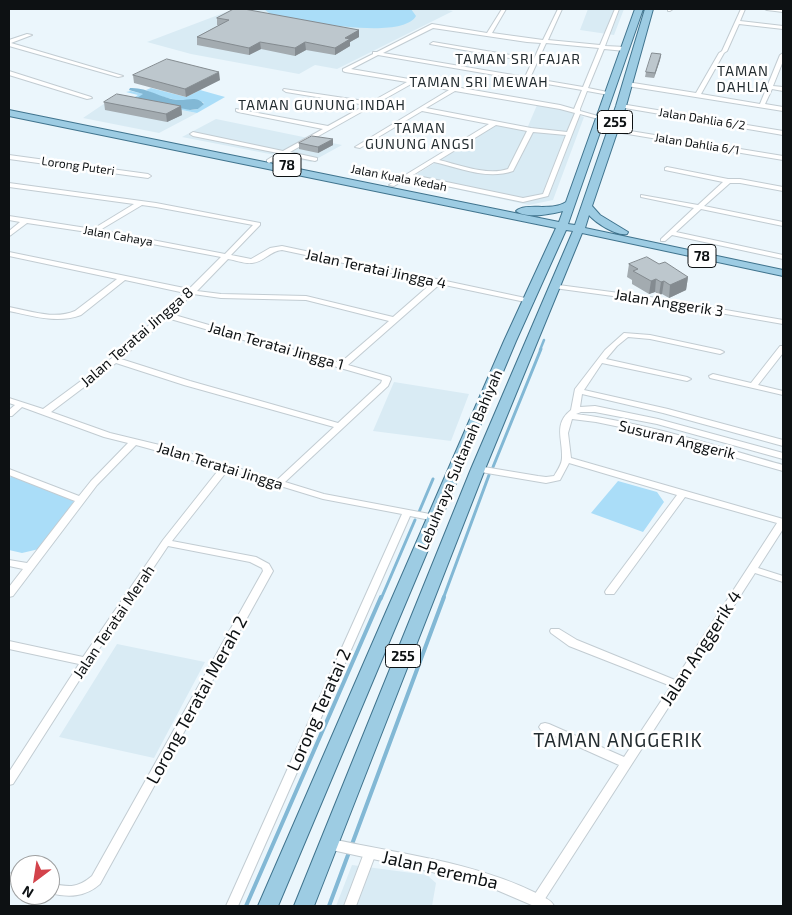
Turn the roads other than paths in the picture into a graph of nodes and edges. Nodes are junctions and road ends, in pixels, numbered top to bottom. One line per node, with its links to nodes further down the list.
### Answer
1 (504, 9): 11 (street)
2 (560, 9): 13 (street)
3 (617, 9): 16 (street)
4 (639, 9): 17 (main road, Lebuhraya Sultanah Bahiyah / 255)
5 (649, 9): 25 (main road, Lebuhraya Sultanah Bahiyah / 255)
6 (743, 9): 9 (street)
7 (767, 9): 8 (street)
8 (783, 11)
9 (737, 22): 10 (street); 32 (street)
10 (783, 28)
11 (489, 34): 13 (street); 18 (street)
12 (29, 35): 14 (street)
13 (545, 42): 16 (street); 20 (street)
14 (9, 43): 22 (street)
15 (433, 44): 20 (street)
16 (602, 47): 17 (street); 30 (street)
17 (625, 49): 31 (main road, Lebuhraya Sultanah Bahiyah / 255)
18 (375, 54): 23 (street); 24 (street)
19 (783, 55): 26 (street)
20 (536, 61): 23 (street)
21 (9, 73): 33 (street)
22 (120, 76)
23 (527, 79): 30 (street)
24 (412, 82): 27 (street); 34 (street)
25 (627, 84): 32 (street); 35 (main road, Lebuhraya Sultanah Bahiyah / 255)
26 (770, 87): 28 (street); 36 (street)
27 (454, 89): 38 (street); 41 (street)
28 (783, 89)
29 (286, 90): 34 (street)
30 (585, 90): 31 (street); 41 (street)
31 (609, 93): 43 (main road, Lebuhraya Sultanah Bahiyah / 255)
32 (698, 95): 36 (street)
33 (89, 98)
34 (370, 105): 45 (street)
35 (621, 106): 47 (main road, Lebuhraya Sultanah Bahiyah / 255); 48 (street, Jalan Dahlia 6/2)
36 (762, 106): 39 (street)
37 (9, 109): 57 (main road, Jalan Kuala Kedah / 78)
38 (420, 109): 44 (street); 51 (street)
39 (783, 109)
40 (238, 110): 45 (street)
41 (578, 112): 43 (street); 50 (street)
42 (9, 113): 62 (main road, Jalan Kuala Kedah / 78)
43 (602, 118): 67 (main road, Lebuhraya Sultanah Bahiyah / 255)
44 (494, 123): 46 (street); 56 (street)
45 (330, 127): 52 (street)
46 (531, 130): 50 (street); 56 (street)
47 (612, 130): 54 (street, Jalan Dahlia 6/1); 69 (main road, Lebuhraya Sultanah Bahiyah / 255)
48 (783, 133)
49 (193, 134): 52 (street)
50 (569, 134): 60 (street)
51 (358, 147)
52 (284, 152): 55 (street); 57 (street)
53 (9, 156): 59 (street, Lorong Puteri)
54 (783, 158)
55 (315, 159)
56 (433, 160): 60 (street)
57 (269, 161): 62 (main road, Jalan Kuala Kedah / 78)
58 (667, 169): 61 (street)
59 (148, 176)
60 (408, 176): 64 (street)
61 (728, 181): 65 (street); 70 (street)
62 (371, 184): 64 (main road, Jalan Kuala Kedah / 78); 74 (main road, Jalan Kuala Kedah / 78)
63 (9, 185): 68 (street)
64 (392, 185): 71 (main road, Jalan Kuala Kedah / 78)
65 (783, 189)
66 (643, 196): 70 (street)
67 (571, 203): 71 (main road); 75 (main road, Lebuhraya Sultanah Bahiyah / 255)
68 (138, 204): 78 (street); 85 (street, Jalan Teratai Jingga 8)
69 (587, 206): 77 (main road, Lebuhraya Sultanah Bahiyah / 255); 80 (main road)
70 (698, 208): 76 (street); 81 (street)
71 (520, 211): 75 (main road, Jalan Kuala Kedah / 78)
72 (9, 218): 73 (street, Jalan Cahaya)
73 (26, 221): 78 (street, Jalan Cahaya); 79 (street)
74 (544, 222): 75 (main road, Jalan Kuala Kedah / 78); 82 (main road)
75 (564, 223): 77 (main road, Jalan Kuala Kedah / 78); 82 (main road, Lebuhraya Sultanah Bahiyah / 255)
76 (783, 224)
77 (580, 226): 80 (main road, Jalan Kuala Kedah / 78); 83 (main road, Lebuhraya Sultanah Bahiyah / 255)
78 (94, 231): 85 (street, Jalan Cahaya)
79 (9, 234)
80 (622, 235): 81 (main road, Jalan Kuala Kedah / 78); 83 (main road); 88 (main road, Jalan Kuala Kedah / 78)
81 (666, 236): 86 (street); 87 (main road, Jalan Kuala Kedah / 78)
82 (556, 242): 93 (main road, Lebuhraya Sultanah Bahiyah / 255)
83 (570, 250): 91 (main road, Lebuhraya Sultanah Bahiyah / 255)
84 (9, 254): 89 (street)
85 (226, 257): 90 (street, Jalan Teratai Jingga 4); 92 (street, Jalan Teratai Jingga 8)
86 (783, 257)
87 (783, 265)
88 (783, 273)
89 (123, 278): 92 (street); 94 (street)
90 (438, 282): 93 (street, Jalan Teratai Jingga 4); 96 (street)
91 (554, 286): 97 (street, Jalan Anggerik 3); 100 (main road, Lebuhraya Sultanah Bahiyah / 255)
92 (191, 292): 95 (street, Jalan Teratai Jingga 8); 96 (street)
93 (530, 301): 107 (main road, Lebuhraya Sultanah Bahiyah / 255)
94 (9, 308)
95 (165, 315): 101 (street, Jalan Teratai Jingga 8); 103 (street, Jalan Teratai Jingga 1)
96 (394, 320): 103 (street)
97 (783, 322)
98 (783, 348): 106 (street)
99 (720, 352): 102 (street)
100 (523, 358): 107 (main road); 111 (main road, Lebuhraya Sultanah Bahiyah / 255)
101 (115, 360): 114 (street, Jalan Teratai Jingga 8); 118 (street)
102 (601, 360): 105 (street); 108 (street)
103 (343, 365): 118 (street, Jalan Teratai Jingga 1)
104 (713, 376): 106 (street)
105 (687, 379)
106 (754, 386): 109 (street)
107 (490, 388): 124 (main road, Lebuhraya Sultanah Bahiyah / 255)
108 (578, 391): 113 (street); 115 (street)
109 (783, 394)
110 (9, 400): 112 (street, Jalan Teratai Jingga)
111 (507, 401): 124 (main road); 127 (main road, Lebuhraya Sultanah Bahiyah / 255)
112 (20, 405): 114 (street, Jalan Teratai Jingga); 116 (street)
113 (665, 411): 117 (street); 121 (street)
114 (44, 413): 120 (street, Jalan Teratai Jingga)
115 (572, 413): 117 (street); 119 (street, Susuran Anggerik); 123 (street)
116 (9, 414)
117 (658, 422): 119 (street); 122 (street)
118 (340, 426): 129 (street)
119 (648, 431): 126 (street, Susuran Anggerik)
120 (135, 442): 125 (street, Jalan Teratai Jingga); 131 (street)
121 (783, 443)
122 (783, 456)
123 (567, 460): 127 (street); 130 (street)
124 (458, 465): 133 (main road, Lebuhraya Sultanah Bahiyah / 255)
125 (225, 468): 129 (street, Jalan Teratai Jingga); 135 (street, Jalan Teratai Merah)
126 (783, 468)
127 (478, 469): 149 (main road, Lebuhraya Sultanah Bahiyah / 255)
128 (9, 472): 131 (street)
129 (279, 484): 132 (street, Jalan Teratai Jingga)
130 (683, 493): 134 (street); 140 (street)
131 (81, 500): 137 (street)
132 (407, 513): 133 (street, Jalan Teratai Jingga); 153 (street, Lorong Teratai 2)
133 (435, 518): 154 (main road, Lebuhraya Sultanah Bahiyah / 255)
134 (783, 522): 138 (street, Jalan Anggerik 4)
135 (166, 543): 144 (street, Jalan Teratai Merah); 151 (street, Lorong Teratai Merah 2)
136 (9, 563): 137 (street)
137 (30, 567): 141 (street)
138 (752, 569): 139 (street); 145 (street, Jalan Anggerik 4)
139 (783, 579)
140 (610, 592)
141 (9, 594)
142 (555, 631): 145 (street)
143 (9, 645): 144 (street)
144 (87, 662): 148 (street, Jalan Teratai Merah)
145 (678, 685): 147 (street, Jalan Anggerik 4)
146 (545, 727): 147 (street)
147 (626, 763): 152 (street, Jalan Anggerik 4)
148 (9, 781)
149 (336, 845): 150 (street, Jalan Peremba); 155 (main road, Lebuhraya Sultanah Bahiyah / 255)
150 (365, 852): 152 (street, Jalan Peremba); 156 (street)
151 (60, 890)
152 (542, 903)
153 (232, 906)
154 (268, 906)
155 (304, 906)
156 (350, 906)

